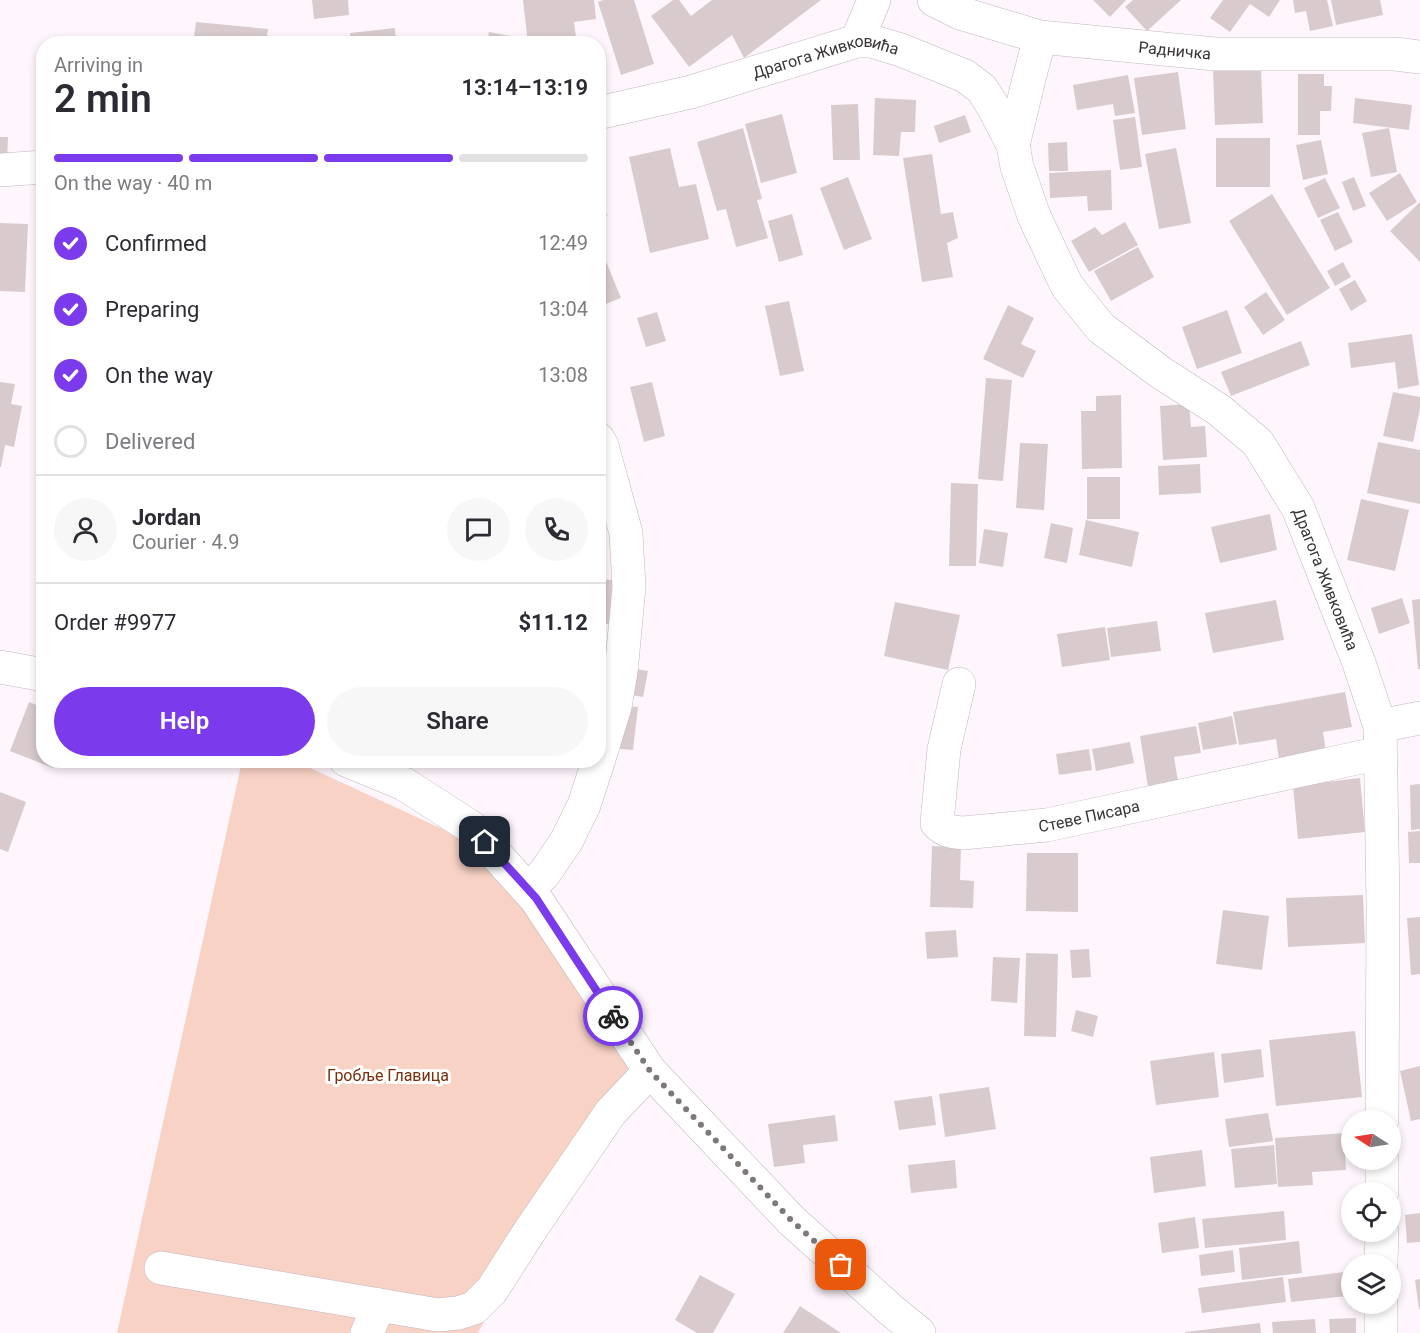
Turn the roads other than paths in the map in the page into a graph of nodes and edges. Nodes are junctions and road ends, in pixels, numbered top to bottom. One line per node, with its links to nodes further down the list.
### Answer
1 (874, 0): 5 (street)
2 (934, 0): 4 (street, Радничка)
3 (1420, 33): 6 (street)
4 (1040, 37): 6 (street, Радничка); 8 (street, Драгога Живковића)
5 (857, 41): 7 (street, Драгога Живковића); 8 (street, Драгога Живковића)
6 (1408, 56)
7 (606, 111)
8 (1013, 145): 17 (street, Драгога Живковића)
9 (36, 168): 10 (street)
10 (0, 170)
11 (606, 460): 16 (street)
12 (0, 667): 13 (street)
13 (36, 674)
14 (959, 684): 17 (street, Стеве Писара)
15 (1420, 718): 17 (street)
16 (606, 736)
17 (1380, 740): 22 (street, Драгога Живковића)
18 (365, 768): 20 (street)
19 (596, 768): 20 (street)
20 (528, 889): 21 (street)
21 (650, 1071): 25 (street); 26 (street)
22 (1382, 1110)
23 (161, 1268): 25 (street)
24 (1381, 1314): 27 (street)
25 (373, 1319)
26 (919, 1333)
27 (1381, 1333)

